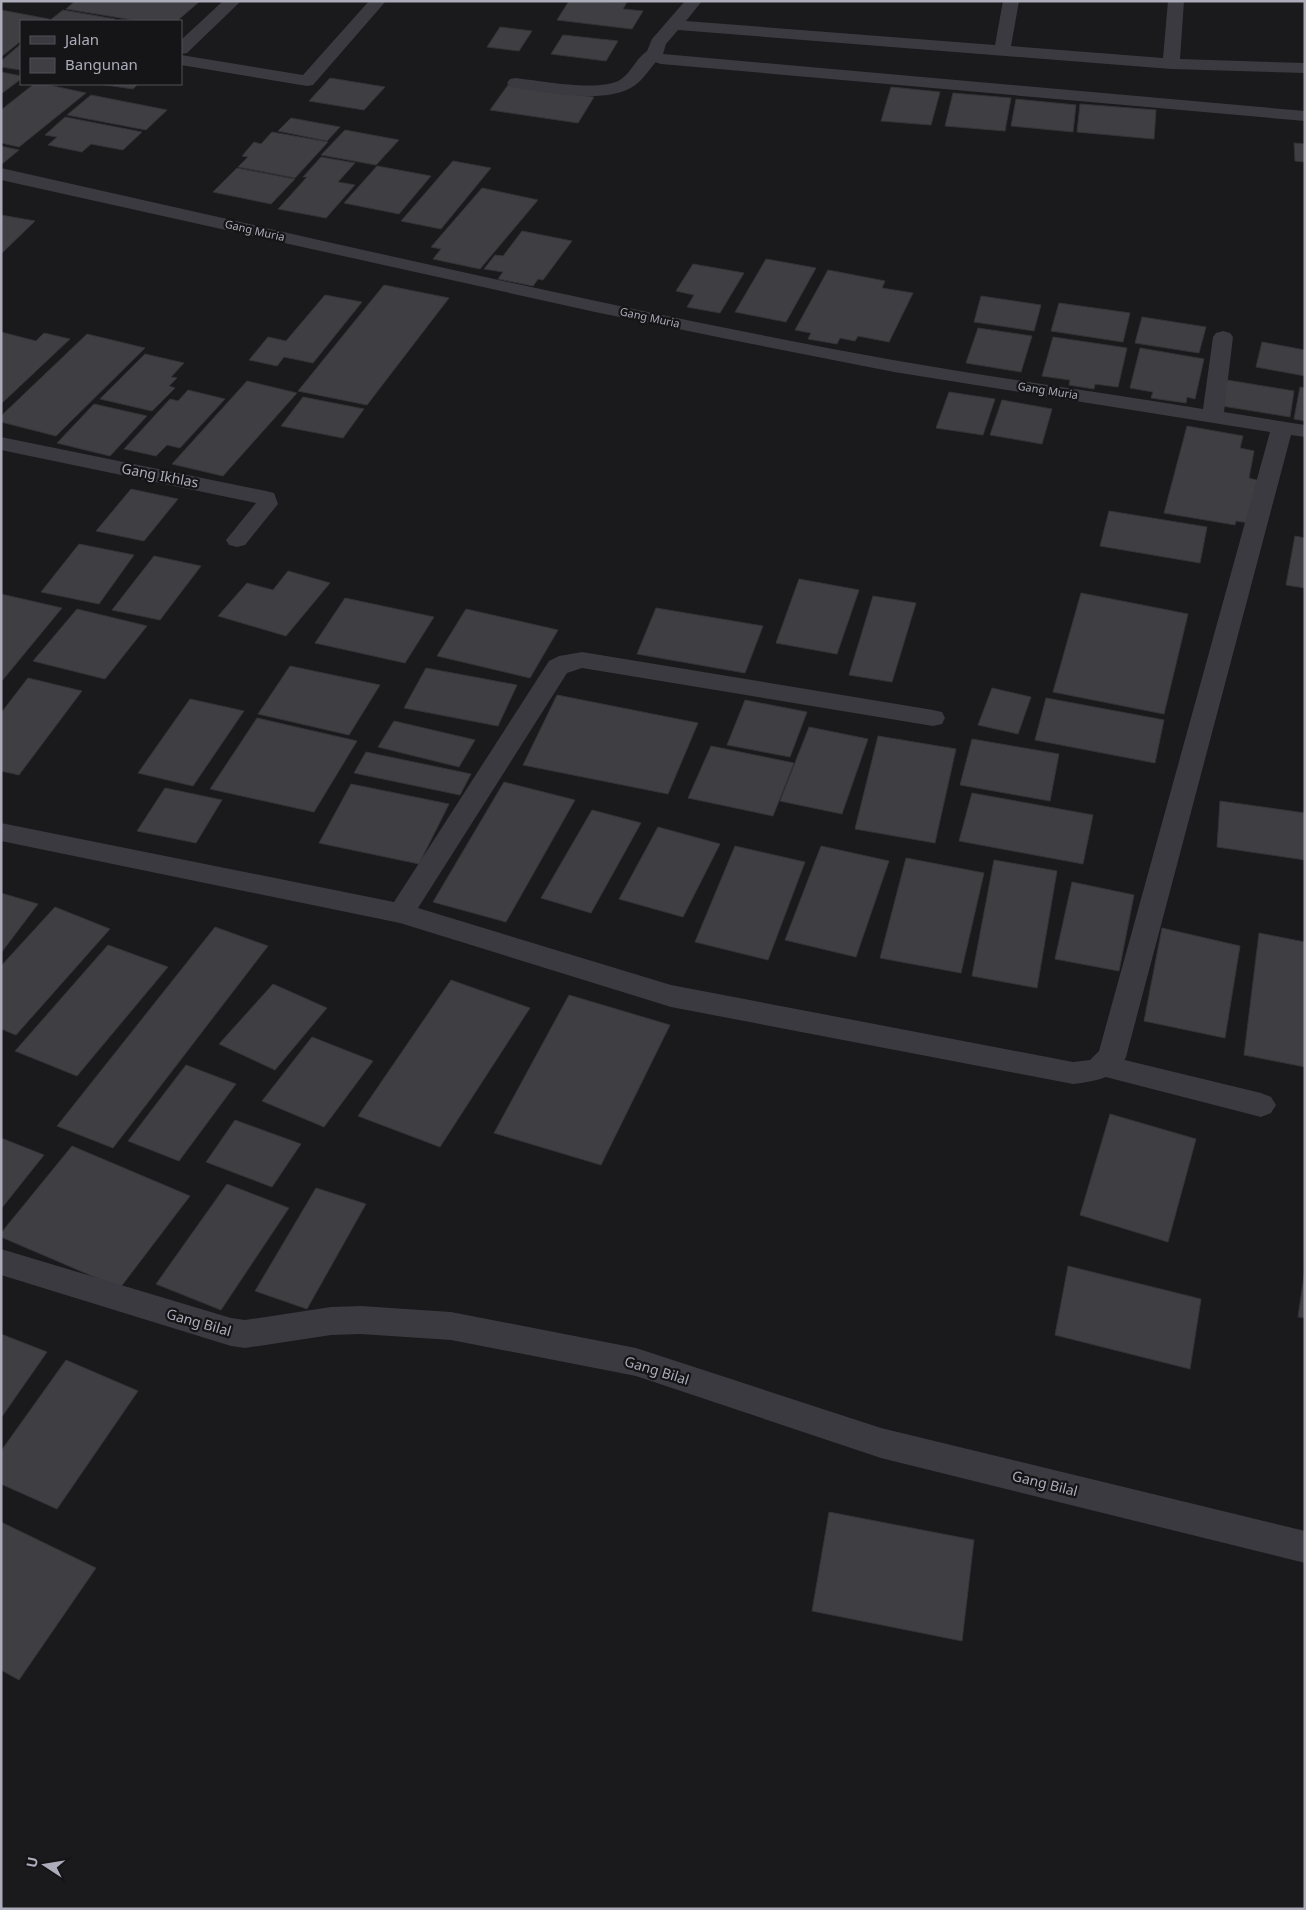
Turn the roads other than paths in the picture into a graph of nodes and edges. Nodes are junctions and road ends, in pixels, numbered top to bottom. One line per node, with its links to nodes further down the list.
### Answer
1 (233, 1): 7 (street)
2 (378, 1): 10 (street)
3 (694, 1): 6 (street)
4 (1012, 1): 8 (street)
5 (1176, 1): 11 (street)
6 (674, 25): 8 (street); 9 (street)
7 (182, 48)
8 (1002, 51): 11 (street)
9 (653, 54): 13 (street); 14 (street)
10 (182, 60)
11 (1171, 64): 12 (street)
12 (1305, 68)
13 (516, 83)
14 (1305, 116)
15 (1, 174): 17 (street, Gang Muria)
16 (1223, 337): 17 (street)
17 (1212, 416): 18 (street, Gang Muria)
18 (1294, 430): 24 (street)
19 (1, 442): 20 (street, Gang Ikhlas)
20 (238, 540)
21 (933, 718): 23 (street)
22 (1, 832): 23 (street)
23 (401, 913): 24 (street)
24 (1104, 1066): 25 (street)
25 (1262, 1105)
26 (1, 1262): 27 (street, Gang Bilal)
27 (1305, 1547)

